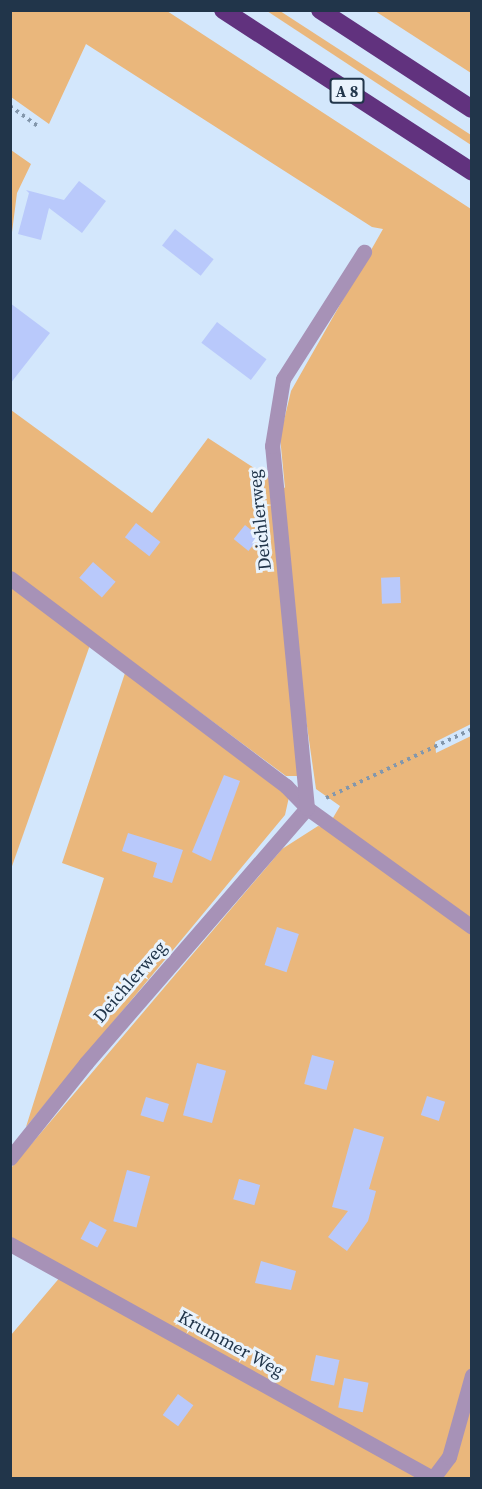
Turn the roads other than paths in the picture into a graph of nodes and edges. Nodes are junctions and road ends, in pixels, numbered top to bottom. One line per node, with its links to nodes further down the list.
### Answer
1 (223, 10): 4 (highway, A 8)
2 (320, 10): 3 (highway)
3 (471, 109)
4 (471, 172)
5 (364, 252): 7 (lane, Deichlerweg)
6 (10, 578): 7 (lane)
7 (307, 808): 8 (lane); 9 (lane, Deichlerweg)
8 (471, 927)
9 (10, 1158)
10 (10, 1244): 12 (lane, Krummer Weg)
11 (471, 1375): 12 (lane)
12 (432, 1479)

